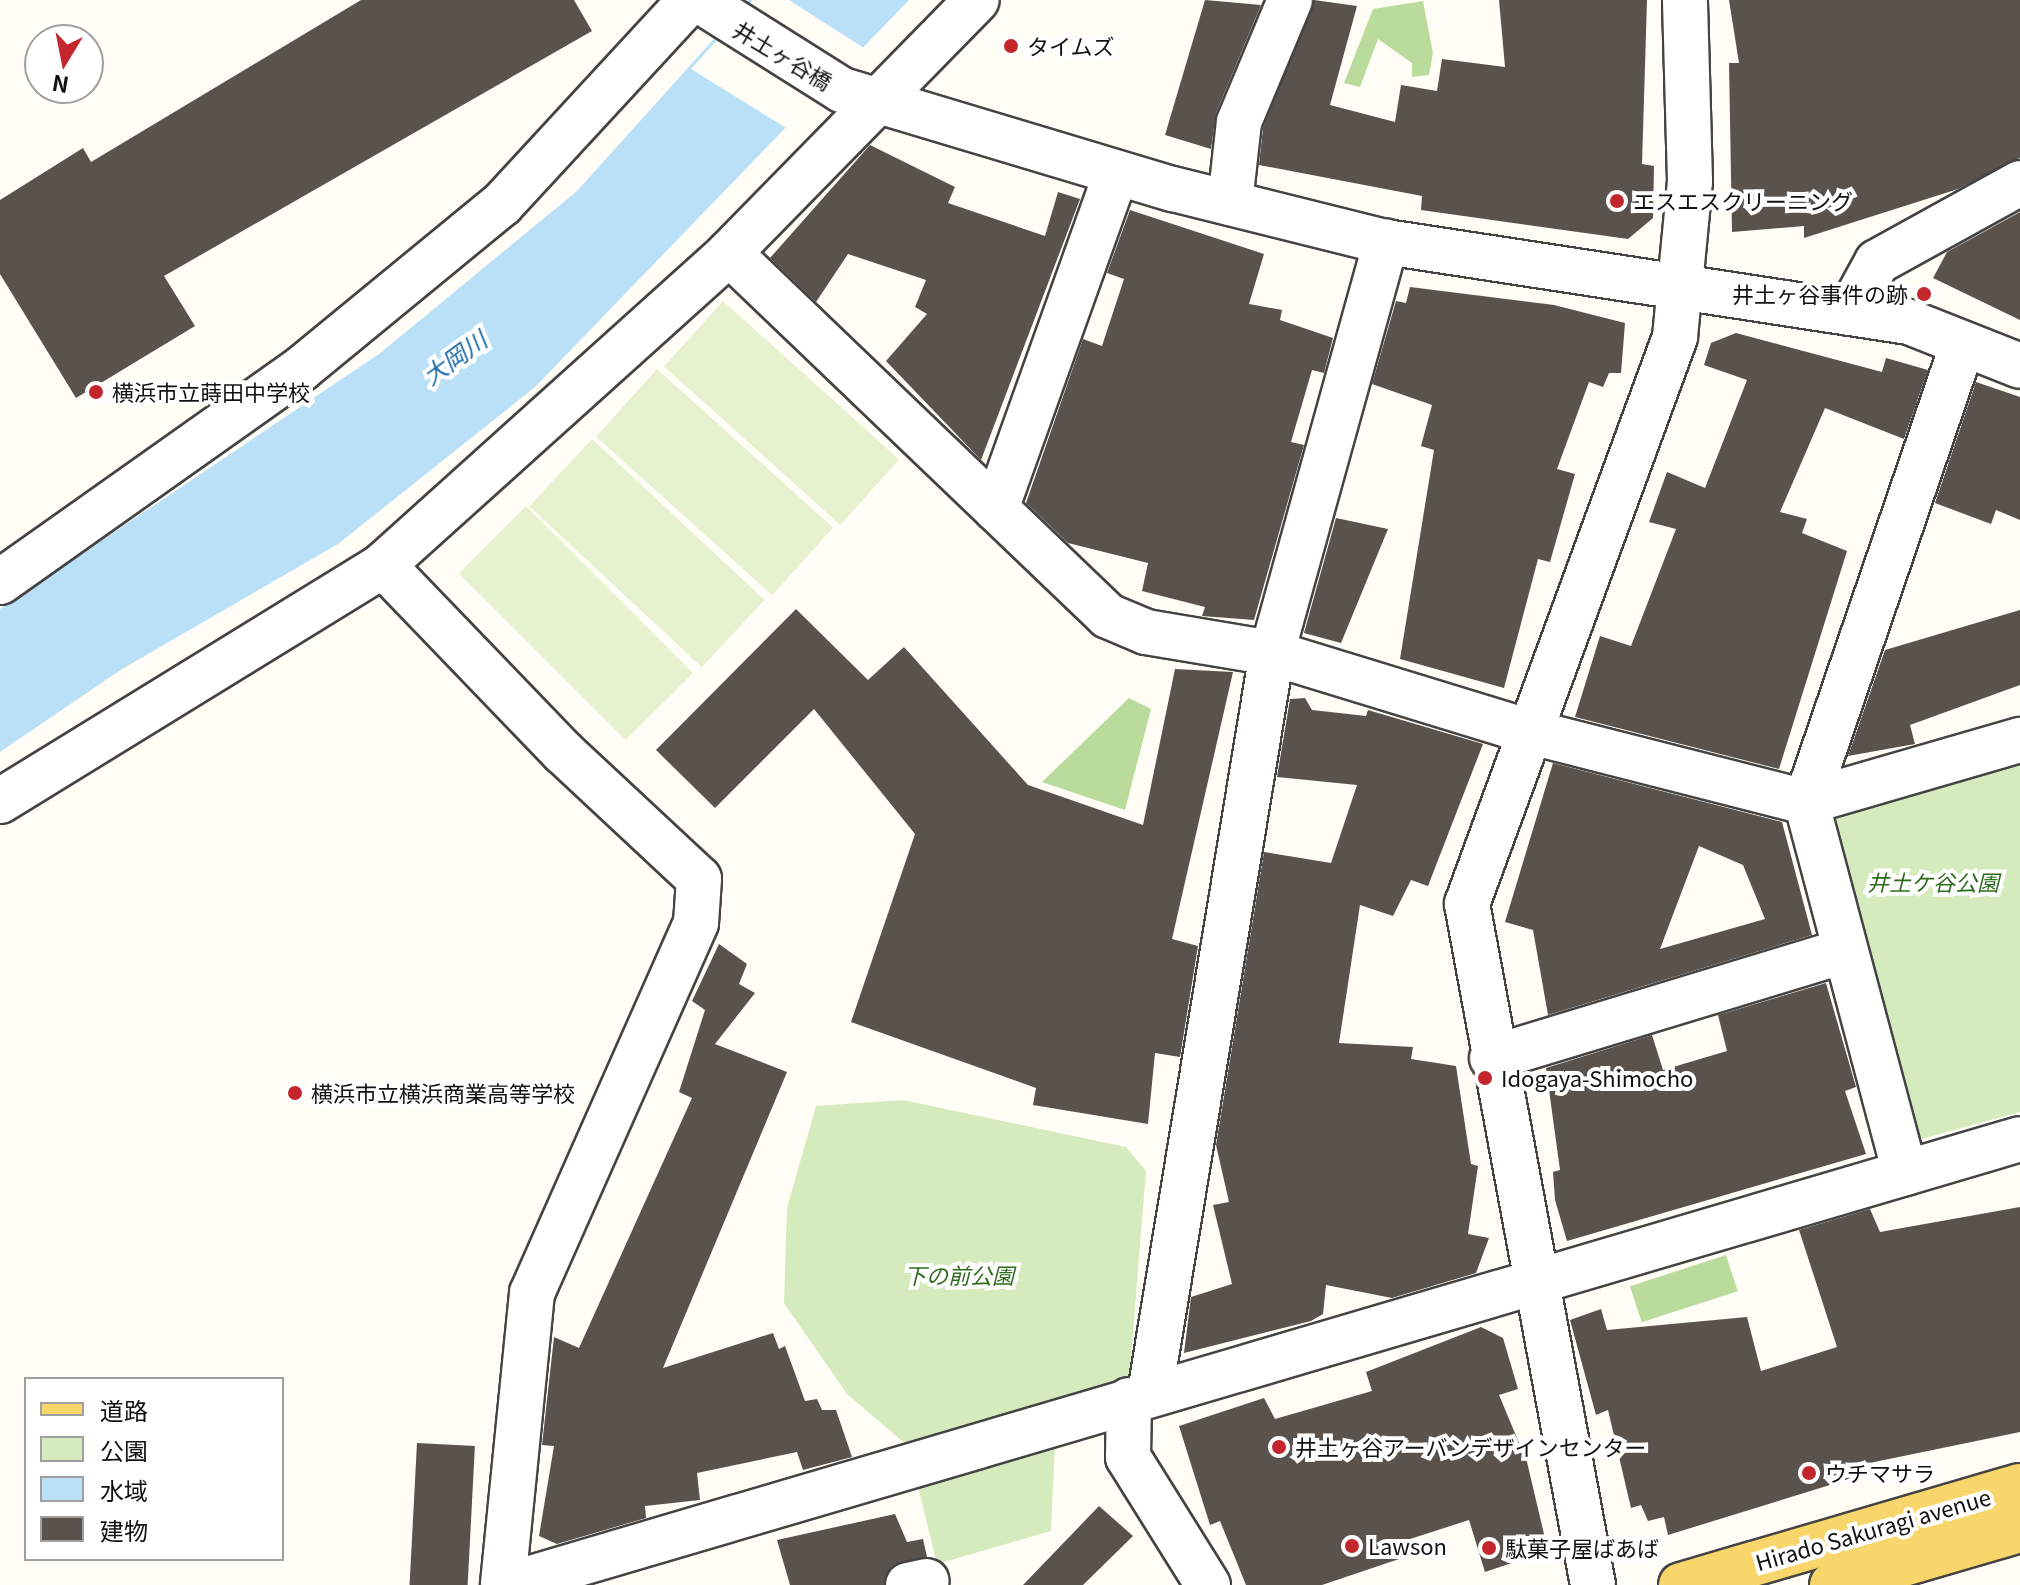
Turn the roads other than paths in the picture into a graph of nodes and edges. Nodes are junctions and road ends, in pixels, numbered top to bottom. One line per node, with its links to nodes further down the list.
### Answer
1 (977, 0): 5 (street)
2 (1290, 0): 8 (street)
3 (1685, 0): 11 (street)
4 (704, 6): 5 (street, 井土ヶ谷橋); 17 (street)
5 (861, 97): 6 (street, 井土ヶ谷橋); 10 (street)
6 (1116, 173): 8 (street, 井土ヶ谷橋); 15 (street)
7 (2020, 183): 12 (street)
8 (1230, 203): 9 (street, 井土ヶ谷橋)
9 (1386, 242): 11 (street, 井土ヶ谷橋); 18 (street)
10 (729, 253): 15 (street); 16 (street)
11 (1683, 286): 12 (street, 井土ヶ谷橋); 19 (street)
12 (1849, 313): 13 (street, 井土ヶ谷橋)
13 (1963, 344): 14 (street, 井土ヶ谷橋); 22 (street)
14 (2020, 366)
15 (996, 509): 18 (street)
16 (383, 565): 21 (street); 31 (street)
17 (0, 582)
18 (1272, 653): 19 (street); 28 (street)
19 (1531, 732): 22 (street); 24 (street)
20 (2020, 740): 22 (street)
21 (0, 801)
22 (1806, 802): 23 (street)
23 (1844, 951): 24 (street); 26 (street)
24 (1492, 1058): 27 (street)
25 (2020, 1139): 26 (street)
26 (1905, 1173): 27 (street)
27 (1532, 1280): 28 (street); 33 (street)
28 (1140, 1396): 31 (street); 32 (street)
29 (2020, 1486): 34 (main road, Hirado Sakuragi avenue)
30 (2020, 1530): 35 (main road, Hirado Sakuragi avenue)
31 (505, 1585)
32 (1208, 1585)
33 (1593, 1585)
34 (1681, 1585)
35 (1832, 1585)

